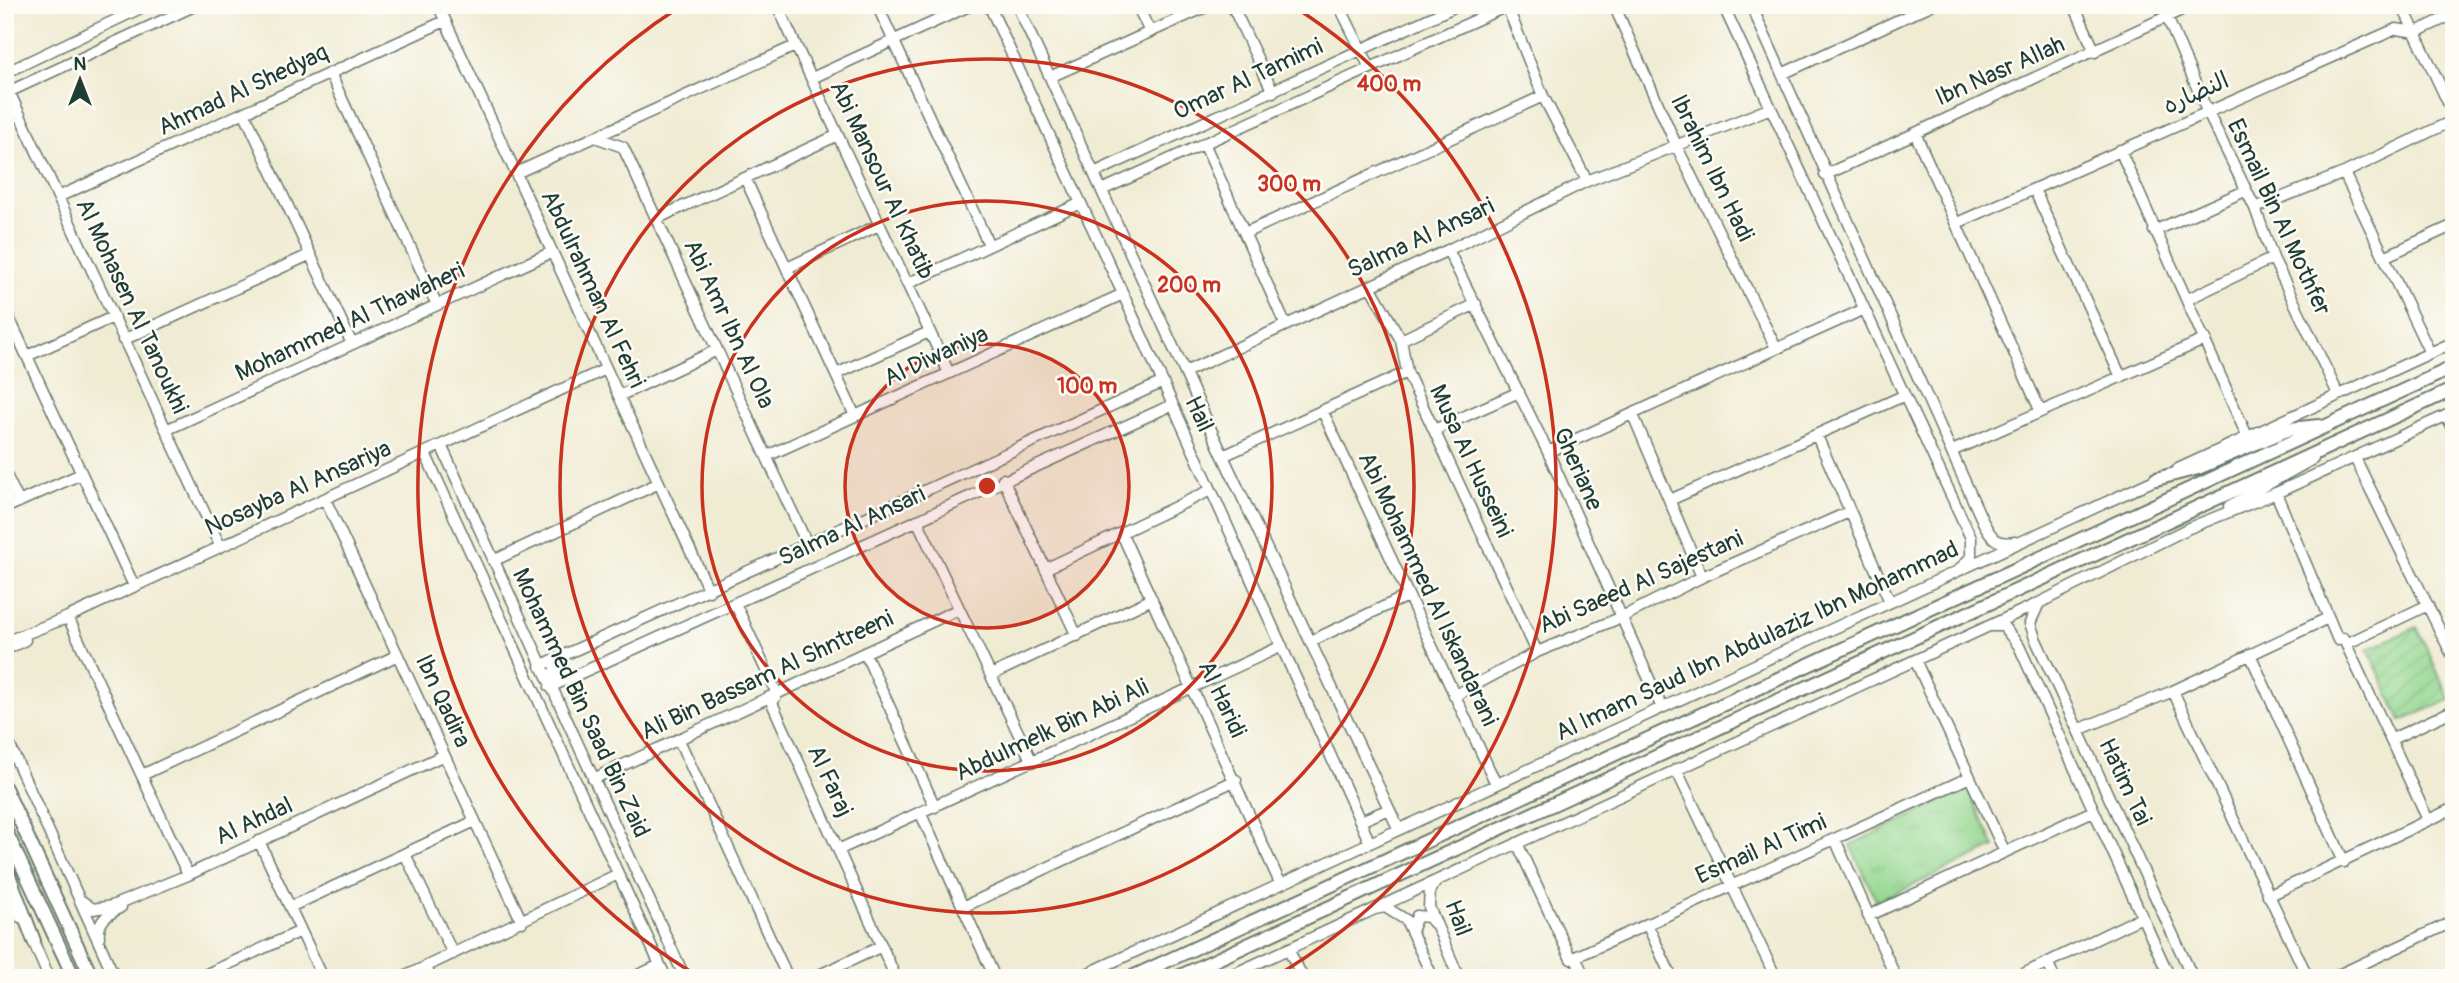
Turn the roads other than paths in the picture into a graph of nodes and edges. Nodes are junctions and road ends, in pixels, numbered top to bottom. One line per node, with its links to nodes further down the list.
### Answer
1 (147, 5): 32 (street)
2 (196, 5): 37 (street)
3 (438, 5): 24 (street, Abdulrahman Al Fehri)
4 (777, 5): 28 (street, Abi Mansour Al Khatib)
5 (877, 5): 27 (street)
6 (971, 5): 27 (street)
7 (989, 5): 60 (street, Hail)
8 (1017, 5): 35 (street, Hail)
9 (1137, 5): 25 (street)
10 (1210, 5): 25 (street)
11 (1232, 5): 38 (street)
12 (1339, 5): 29 (street)
13 (1458, 5): 29 (street, Omar Al Tamimi)
14 (1614, 5): 48 (street, Ibrahim Ibn Hadi)
15 (1723, 5): 40 (street)
16 (1751, 5): 34 (street)
17 (1931, 5): 34 (street)
18 (2074, 5): 30 (street)
19 (2192, 5): 23 (street, Ibn Nasr Allah)
20 (2402, 5): 26 (street)
21 (1508, 6): 31 (street); 39 (street)
22 (2454, 14): 26 (street, النضاره)
23 (2167, 17): 30 (street, Ibn Nasr Allah); 41 (street, Esmail Bin Al Mothfer)
24 (445, 21): 33 (street, Ahmad Al Shedyaq); 50 (street, Abdulrahman Al Fehri)
25 (1150, 32): 35 (street)
26 (2416, 32): 41 (street, النضاره); 43 (street)
27 (894, 40): 36 (street); 68 (street)
28 (795, 46): 36 (street, Abi Mansour Al Khatib); 46 (street)
29 (1360, 49): 31 (street); 38 (street, Omar Al Tamimi)
30 (2095, 51): 44 (street, Ibn Nasr Allah)
31 (1370, 68): 47 (street)
32 (5, 73)
33 (330, 73): 42 (street, Ahmad Al Shedyaq); 80 (street)
34 (1783, 74): 53 (street)
35 (1050, 77): 51 (street, Hail)
36 (812, 78): 45 (street, Abi Mansour Al Khatib)
37 (7, 90): 59 (street, Al Mohasen Al Tanoukhi)
38 (1273, 92): 51 (street, Omar Al Tamimi)
39 (1543, 96): 55 (street); 67 (street)
40 (1771, 108): 48 (street, Salma Al Ansari); 82 (street)
41 (2207, 111): 49 (street, النضاره); 58 (street, Esmail Bin Al Mothfer)
42 (244, 113): 59 (street, Ahmad Al Shedyaq); 71 (street)
43 (2454, 118): 52 (street)
44 (1914, 134): 53 (street, Ibn Nasr Allah); 63 (street)
45 (838, 135): 54 (street); 64 (street, Abi Mansour Al Khatib)
46 (595, 137): 50 (street); 62 (street, Abi Amr Ibn Al Ola)
47 (1204, 143): 57 (street); 67 (street)
48 (1677, 146): 55 (street, Salma Al Ansari); 91 (street, Ibrahim Ibn Hadi)
49 (2120, 150): 56 (street, النضاره); 66 (street)
50 (516, 173): 70 (street, Abdulrahman Al Fehri)
51 (1094, 173): 57 (street, Hail)
52 (2343, 173): 61 (street); 72 (street)
53 (1825, 175): 123 (street)
54 (745, 178): 62 (street); 74 (street)
55 (1587, 181): 69 (street, Salma Al Ansari)
56 (2034, 189): 63 (street, النضاره); 101 (street)
57 (1102, 190): 97 (street, Hail)
58 (2245, 191): 61 (street, Esmail Bin Al Mothfer); 66 (street)
59 (58, 197): 83 (street, Al Mohasen Al Tanoukhi)
60 (1082, 203): 68 (street); 77 (street, Hail)
61 (2255, 208): 73 (street, Esmail Bin Al Mothfer)
62 (658, 218): 92 (street, Abi Amr Ibn Al Ola)
63 (1957, 223): 109 (street)
64 (879, 225): 74 (street); 75 (street, Abi Mansour Al Khatib)
65 (2454, 225): 72 (street)
66 (2154, 231): 78 (street)
67 (1245, 233): 84 (street)
68 (989, 245): 75 (street)
69 (1448, 250): 76 (street, Salma Al Ansari); 79 (street, Gheriane)
70 (552, 252): 80 (street, Mohammed Al Thawaheri); 96 (street, Abdulrahman Al Fehri)
71 (309, 256): 87 (street); 90 (street)
72 (2384, 257): 93 (street)
73 (2273, 258): 78 (street); 105 (street, Esmail Bin Al Mothfer)
74 (787, 268): 100 (street)
75 (906, 284): 85 (street, Abi Mansour Al Khatib)
76 (1370, 286): 84 (street, Salma Al Ansari); 88 (street, Musa Al Husseini)
77 (1123, 294): 99 (street, Al Diwaniya); 102 (street, Hail)
78 (2188, 299): 86 (street)
79 (1476, 304): 88 (street); 104 (street, Gheriane)
80 (437, 305): 90 (street, Mohammed Al Thawaheri)
81 (5, 309): 94 (street)
82 (1863, 310): 91 (street); 107 (street)
83 (113, 317): 87 (street, Al Mohasen Al Tanoukhi); 94 (street)
84 (1285, 324): 97 (street, Salma Al Ansari)
85 (929, 332): 99 (street, Abi Mansour Al Khatib); 100 (street)
86 (2206, 339): 101 (street); 119 (street)
87 (124, 340): 115 (street, Al Mohasen Al Tanoukhi)
88 (1401, 340): 98 (street, Musa Al Husseini)
89 (2454, 342): 93 (street, Al Imam Saud Ibn Abdulaziz Ibn Mohammad)
90 (352, 344): 115 (street, Mohammed Al Thawaheri)
91 (1776, 348): 112 (street)
92 (717, 350): 106 (street); 125 (street, Abi Amr Ibn Al Ola)
93 (2430, 352): 105 (street, Al Imam Saud Ibn Abdulaziz Ibn Mohammad)
94 (27, 356): 129 (street)
95 (2454, 367): 114 (main road, Al Imam Saud Ibn Abdulaziz Ibn Mohammad)
96 (606, 369): 106 (street, Abdulrahman Al Fehri); 121 (street, Nosayba Al Ansariya)
97 (1185, 372): 126 (street, Hail)
98 (1407, 372): 110 (street); 116 (street, Musa Al Husseini)
99 (949, 373): 113 (street, Al Diwaniya)
100 (836, 374): 113 (street)
101 (2121, 377): 109 (street)
102 (1161, 383): 108 (street, Hail); 145 (street, Salma Al Ansari)
103 (2454, 389): 120 (main road)
104 (1520, 392): 116 (street); 122 (street, Gheriane)
105 (2339, 394): 119 (street, Al Imam Saud Ibn Abdulaziz Ibn Mohammad)
106 (619, 396): 132 (street, Abdulrahman Al Fehri)
107 (1903, 396): 118 (street); 148 (street)
108 (1172, 405): 130 (street, Salma Al Ansari); 133 (street, Hail)
109 (2040, 410): 123 (street)
110 (1323, 412): 126 (street); 152 (street, Abi Mohammed Al Iskandarani)
111 (2450, 414): 117 (street); 127 (street)
112 (1633, 415): 122 (street); 136 (street)
113 (855, 416): 125 (street, Al Diwaniya)
114 (2330, 425): 131 (main road); 265 (main road, Al Imam Saud Ibn Abdulaziz Ibn Mohammad)
115 (166, 430): 144 (street, Al Mohasen Al Tanoukhi)
116 (1434, 430): 171 (street, Musa Al Husseini)
117 (2454, 431)
118 (1817, 436): 136 (street); 139 (street)
119 (2247, 436): 131 (street, Al Imam Saud Ibn Abdulaziz Ibn Mohammad)
120 (2338, 443): 141 (street); 266 (main road)
121 (441, 445): 124 (street, Nosayba Al Ansariya); 146 (street, Mohammed Bin Saad Bin Zaid)
122 (1548, 452): 160 (street, Gheriane)
123 (1952, 452): 143 (street)
124 (425, 453): 135 (street, Nosayba Al Ansariya); 221 (street, Mohammed Bin Saad Bin Zaid)
125 (767, 456): 145 (street, Abi Amr Ibn Al Ola)
126 (1223, 456): 165 (street, Hail)
127 (2355, 458): 134 (street); 157 (street)
128 (5, 473): 137 (street)
129 (81, 474): 137 (street); 150 (street)
130 (1003, 479): 140 (street, Salma Al Ansari); 147 (street)
131 (2157, 479): 143 (street, Al Imam Saud Ibn Abdulaziz Ibn Mohammad)
132 (659, 484): 146 (street); 151 (street, Abdulrahman Al Fehri)
133 (1211, 490): 142 (street); 168 (street, Hail)
134 (2276, 493): 141 (street); 161 (street)
135 (325, 499): 144 (street, Nosayba Al Ansariya); 174 (street, Ibn Qadira)
136 (1670, 500): 149 (street)
137 (19, 502): 138 (street)
138 (5, 508)
139 (1849, 512): 149 (street, Abi Saeed Al Sajestani); 154 (street)
140 (917, 520): 155 (street, Salma Al Ansari); 158 (street)
141 (2189, 528): 156 (street)
142 (1122, 534): 147 (street); 153 (street, Al Haridi)
143 (2025, 541): 148 (street, Al Imam Saud Ibn Abdulaziz Ibn Mohammad)
144 (220, 546): 150 (street, Nosayba Al Ansariya)
145 (808, 546): 151 (street, Salma Al Ansari)
146 (493, 561): 178 (street, Mohammed Bin Saad Bin Zaid)
147 (1045, 569): 163 (street)
148 (1957, 572): 154 (street, Al Imam Saud Ibn Abdulaziz Ibn Mohammad)
149 (1702, 577): 160 (street, Abi Saeed Al Sajestani)
150 (134, 586): 159 (street, Nosayba Al Ansariya)
151 (709, 591): 175 (street, Salma Al Ansari)
152 (1407, 596): 165 (street); 185 (street, Abi Mohammed Al Iskandarani)
153 (1152, 599): 163 (street); 182 (street, Al Haridi)
154 (1890, 602): 186 (street, Al Imam Saud Ibn Abdulaziz Ibn Mohammad)
155 (735, 603): 180 (street, Salma Al Ansari); 184 (street, Al Faraj)
156 (2039, 603): 162 (street); 164 (street)
157 (2428, 605): 167 (street); 176 (street)
158 (959, 609): 172 (street, Ali Bin Bassam Al Shntreeni); 179 (street)
159 (68, 617): 166 (street, Nosayba Al Ansariya); 170 (street); 195 (street)
160 (1622, 617): 171 (street, Abi Saeed Al Sajestani); 186 (street, Gheriane)
161 (2328, 618): 167 (street); 173 (street)
162 (1989, 625): 169 (street, Hatim Tai); 177 (street)
163 (1077, 636): 179 (street)
164 (2035, 638): 169 (street); 188 (street, Hatim Tai)
165 (1311, 641): 203 (street, Hail)
166 (5, 642)
167 (2346, 644): 190 (street)
168 (1282, 646): 182 (street, Abdulmelk Bin Abi Ali); 208 (street, Hail)
169 (2019, 646): 204 (street, Hatim Tai)
170 (5, 650)
171 (1537, 652): 185 (street, Abi Saeed Al Sajestani)
172 (865, 653): 184 (street, Ali Bin Bassam Al Shntreeni); 201 (street)
173 (2250, 654): 183 (street); 218 (street)
174 (398, 655): 192 (street, Ibn Qadira); 195 (street)
175 (560, 657): 178 (street, Salma Al Ansari); 180 (street)
176 (2454, 659)
177 (1915, 660): 194 (street); 196 (street)
178 (540, 666): 181 (street, Mohammed Bin Saad Bin Zaid)
179 (991, 675): 193 (street)
180 (572, 678): 181 (street, Salma Al Ansari)
181 (550, 687): 197 (street, Mohammed Bin Saad Bin Zaid)
182 (1193, 687): 193 (street, Abdulmelk Bin Abi Ali); 198 (street, Al Haridi)
183 (2173, 691): 188 (street); 227 (street)
184 (777, 694): 191 (street, Ali Bin Bassam Al Shntreeni); 215 (street, Al Faraj)
185 (1454, 696): 199 (street, Abi Mohammed Al Iskandarani)
186 (1662, 708): 199 (street, Al Imam Saud Ibn Abdulaziz Ibn Mohammad)
187 (2454, 710): 190 (street)
188 (2078, 730): 278 (street, Hatim Tai)
189 (5, 735): 228 (street)
190 (2392, 739): 206 (street)
191 (679, 740): 197 (street, Ali Bin Bassam Al Shntreeni); 260 (street)
192 (444, 754): 207 (street, Ibn Qadira); 213 (street, Al Ahdal)
193 (1032, 762): 201 (street, Abdulmelk Bin Abi Ali)
194 (1676, 769): 214 (street); 224 (street)
195 (142, 775): 220 (street)
196 (1968, 778): 211 (street, Esmail Al Timi); 216 (street)
197 (593, 779): 259 (street, Mohammed Bin Saad Bin Zaid)
198 (1236, 780): 223 (street, Al Haridi); 230 (street)
199 (1496, 783): 209 (street, Al Imam Saud Ibn Abdulaziz Ibn Mohammad)
200 (5, 788): 252 (main road)
201 (935, 807): 205 (street, Abdulmelk Bin Abi Ali)
202 (2454, 808): 206 (street)
203 (1389, 809): 208 (street); 209 (street, Hail)
204 (2093, 811): 216 (street); 233 (street, Hatim Tai)
205 (921, 814): 215 (street, Abdulmelk Bin Abi Ali); 230 (street)
206 (2428, 820): 218 (street)
207 (475, 821): 217 (street); 234 (street, Ibn Qadira)
208 (1361, 821): 212 (street, Hail)
209 (1398, 828): 212 (street, Al Imam Saud Ibn Abdulaziz Ibn Mohammad)
210 (5, 829): 251 (main road)
211 (1835, 839): 224 (street, Esmail Al Timi); 232 (street)
212 (1369, 841): 223 (street, Al Imam Saud Ibn Abdulaziz Ibn Mohammad)
213 (259, 842): 220 (street, Al Ahdal); 229 (street)
214 (1517, 843): 222 (street); 245 (street)
215 (838, 850): 242 (street, Al Faraj)
216 (2004, 850): 232 (street)
217 (405, 854): 229 (street); 244 (street)
218 (2344, 862): 227 (street)
219 (5, 865): 240 (main road)
220 (188, 875): 226 (street, Al Ahdal)
221 (616, 875): 234 (street); 247 (street, Mohammed Bin Saad Bin Zaid)
222 (1443, 876): 231 (street); 236 (street, Hail)
223 (1280, 883): 264 (street, Al Imam Saud Ibn Abdulaziz Ibn Mohammad)
224 (1733, 885): 237 (street, Esmail Al Timi); 273 (street)
225 (5, 890): 240 (street)
226 (144, 893): 228 (street, Al Ahdal); 241 (street)
227 (2267, 896): 279 (street)
228 (79, 899): 241 (street)
229 (290, 907): 238 (street)
230 (963, 907): 263 (street)
231 (1364, 911): 239 (street, Hail); 243 (street)
232 (1868, 916): 274 (street)
233 (2142, 917): 246 (street); 277 (street, Hatim Tai)
234 (522, 922): 244 (street)
235 (2454, 922): 280 (street)
236 (1435, 923): 239 (street); 270 (street, Hail)
237 (1647, 924): 245 (street, Esmail Al Timi); 272 (street)
238 (301, 930): 249 (street); 254 (street)
239 (1411, 931): 269 (street, Hail)
240 (34, 941): 250 (street)
241 (100, 941): 253 (street)
242 (882, 946): 261 (street); 262 (street, Al Faraj)
243 (1287, 949): 267 (street); 268 (street)
244 (453, 954): 248 (street)
245 (1573, 958): 271 (street)
246 (2048, 963): 275 (street); 276 (street)
247 (660, 965): 257 (street); 258 (street, Mohammed Bin Saad Bin Zaid)
248 (426, 967): 255 (street); 256 (street)
249 (201, 977)
250 (49, 978)
251 (74, 978)
252 (92, 978)
253 (115, 978)
254 (323, 978)
255 (402, 978)
256 (431, 978)
257 (632, 978)
258 (666, 978)
259 (685, 978)
260 (788, 978)
261 (813, 978)
262 (896, 978)
263 (995, 978)
264 (1078, 978)
265 (1130, 978)
266 (1176, 978)
267 (1225, 978)
268 (1303, 978)
269 (1433, 978)
270 (1459, 978)
271 (1585, 978)
272 (1672, 978)
273 (1776, 978)
274 (1896, 978)
275 (2015, 978)
276 (2054, 978)
277 (2170, 978)
278 (2193, 978)
279 (2308, 978)
280 (2332, 978)

